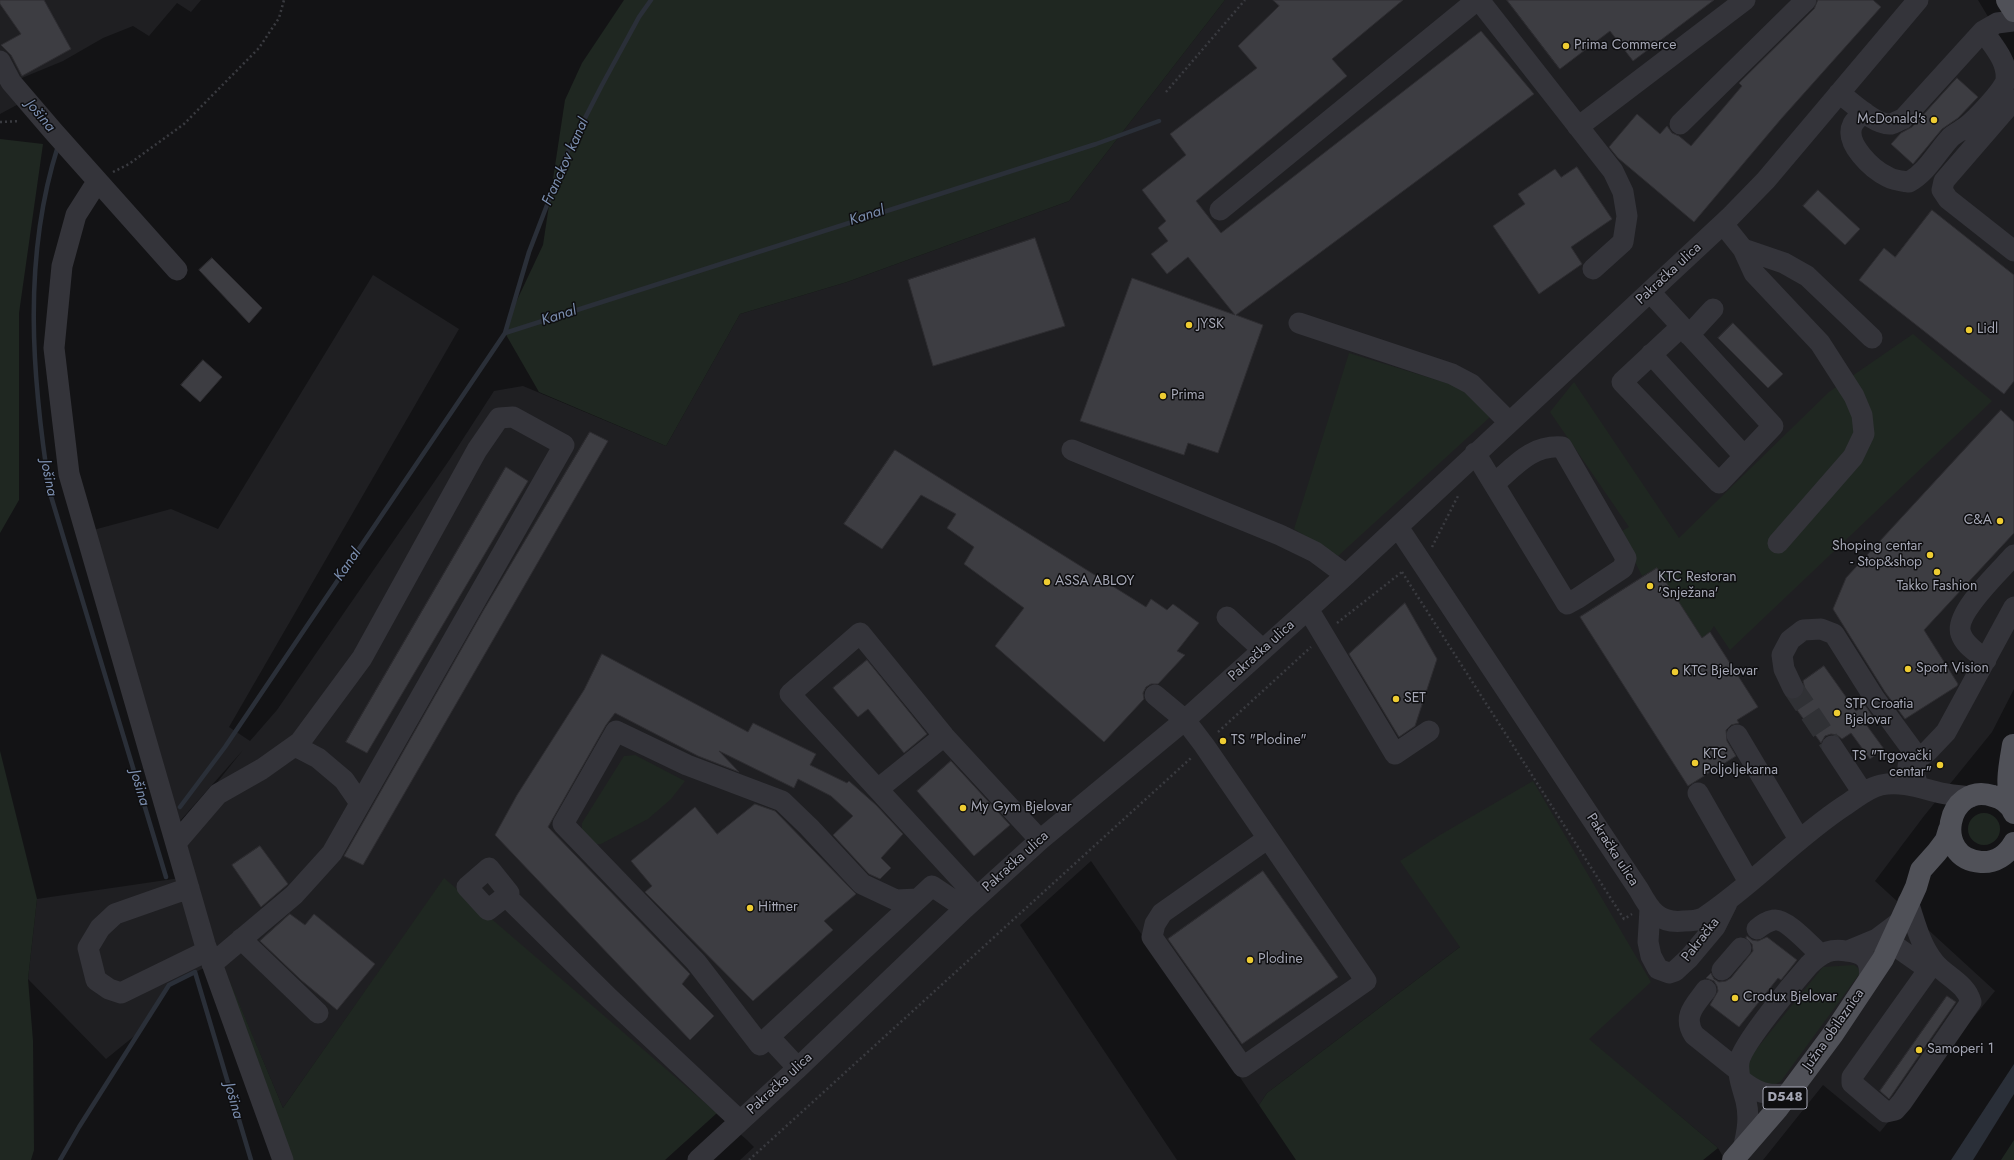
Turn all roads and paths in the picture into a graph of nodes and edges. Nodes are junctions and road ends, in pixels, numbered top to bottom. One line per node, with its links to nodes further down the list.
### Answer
1 (284, 0): 18 (path)
2 (1245, 0): 12 (path)
3 (1478, 0): 17 (street); 19 (street)
4 (1745, 0): 17 (street)
5 (1918, 0): 13 (street, Pakračka ulica)
6 (2007, 0): 8 (main road)
7 (1800, 2): 16 (street)
8 (2014, 11)
9 (2014, 21): 10 (street)
10 (1982, 31): 15 (street); 15 (street)
11 (0, 61): 18 (street)
12 (1166, 92)
13 (1839, 93): 15 (street); 20 (street, Pakračka ulica)
14 (2014, 100): 22 (street)
15 (1864, 112)
16 (1680, 124)
17 (1578, 127): 23 (street)
18 (97, 182): 24 (street); 71 (street)
19 (1220, 210)
20 (1723, 224): 21 (street); 25 (street, Pakračka ulica)
21 (1743, 249): 29 (street); 37 (street)
22 (2014, 251)
23 (1593, 269)
24 (178, 270)
25 (1650, 292): 28 (street); 31 (street, Pakračka ulica)
26 (1713, 309): 28 (street)
27 (1299, 323): 31 (street)
28 (1685, 331): 30 (street); 34 (street)
29 (1872, 338)
30 (1651, 354): 34 (street); 34 (street)
31 (1510, 422): 33 (street, Pakračka ulica)
32 (1072, 450): 41 (street)
33 (1475, 453): 35 (street); 36 (street, Pakračka ulica)
34 (1744, 456)
35 (1494, 484): 35 (street)
36 (1398, 527): 41 (street, Pakračka ulica); 81 (street, Pakračka ulica)
37 (1778, 543)
38 (2014, 555): 47 (street)
39 (1407, 568): 40 (path)
40 (1402, 572): 45 (path); 81 (path)
41 (1346, 575): 43 (street, Pakračka ulica)
42 (2014, 607): 47 (street, Pakračka ulica)
43 (1308, 609): 45 (street); 46 (street, Pakračka ulica)
44 (1228, 617): 46 (street)
45 (1323, 636): 51 (street); 54 (path)
46 (1263, 650): 50 (street, Pakračka ulica)
47 (1986, 660): 59 (street, Pakračka ulica)
48 (1793, 688): 59 (street)
49 (1155, 695): 50 (street)
50 (1185, 720): 68 (street); 69 (street, Pakračka ulica)
51 (1429, 731)
52 (1737, 735): 70 (street)
53 (944, 736): 61 (street); 61 (street); 69 (street)
54 (1214, 736)
55 (2013, 743): 64 (main road, D548); 66 (main road, D548)
56 (295, 746): 65 (street); 65 (street); 71 (street)
57 (1832, 746): 62 (street)
58 (1191, 757): 102 (path)
59 (1919, 759): 60 (street); 62 (street, Pakračka ulica)
60 (1918, 786): 62 (street); 64 (street); 67 (street)
61 (878, 789): 79 (street)
62 (1872, 789): 70 (street, Pakračka ulica)
63 (1698, 793): 74 (street)
64 (1975, 795): 66 (main road, D548); 67 (main road, D548)
65 (360, 803): 83 (street)
66 (2013, 811)
67 (1950, 826): 73 (main road); 80 (main road, Južna obilaznica / D548)
68 (1267, 839): 68 (street)
69 (1040, 840): 79 (street, Pakračka ulica)
70 (1799, 840): 74 (street, Pakračka ulica)
71 (176, 843): 75 (street)
72 (2014, 844): 73 (main road, D548)
73 (1970, 860): 80 (main road, Južna obilaznica / D548)
74 (1749, 882): 78 (street, Pakračka ulica)
75 (188, 888): 88 (street); 88 (street)
76 (506, 896): 98 (street)
77 (918, 899): 79 (street); 94 (street); 94 (street)
78 (1728, 900): 81 (street, Pakračka ulica); 81 (street, Pakračka)
79 (971, 902): 95 (street, Pakračka ulica)
80 (1909, 903): 84 (main road, Južna obilaznica / D548); 86 (street); 89 (street)
81 (1642, 911)
82 (1757, 929): 87 (street)
83 (241, 939): 88 (street); 93 (street)
84 (1891, 943): 89 (street); 91 (main road, Južna obilaznica / D548)
85 (1741, 948): 90 (street)
86 (1848, 951): 87 (street); 91 (street)
87 (1821, 955): 96 (street)
88 (210, 957): 100 (street)
89 (1931, 966): 89 (street)
90 (1722, 970)
91 (1869, 980): 97 (main road, Južna obilaznica / D548)
92 (1706, 990): 96 (street)
93 (318, 1013)
94 (769, 1037): 95 (street)
95 (798, 1068): 98 (street, Pakračka ulica)
96 (1740, 1075): 97 (street); 99 (street)
97 (1788, 1094): 99 (main road, Južna obilaznica / D548)
98 (740, 1121): 101 (street, Pakračka ulica)
99 (1738, 1155)
100 (283, 1160)
101 (698, 1160)
102 (749, 1160)

